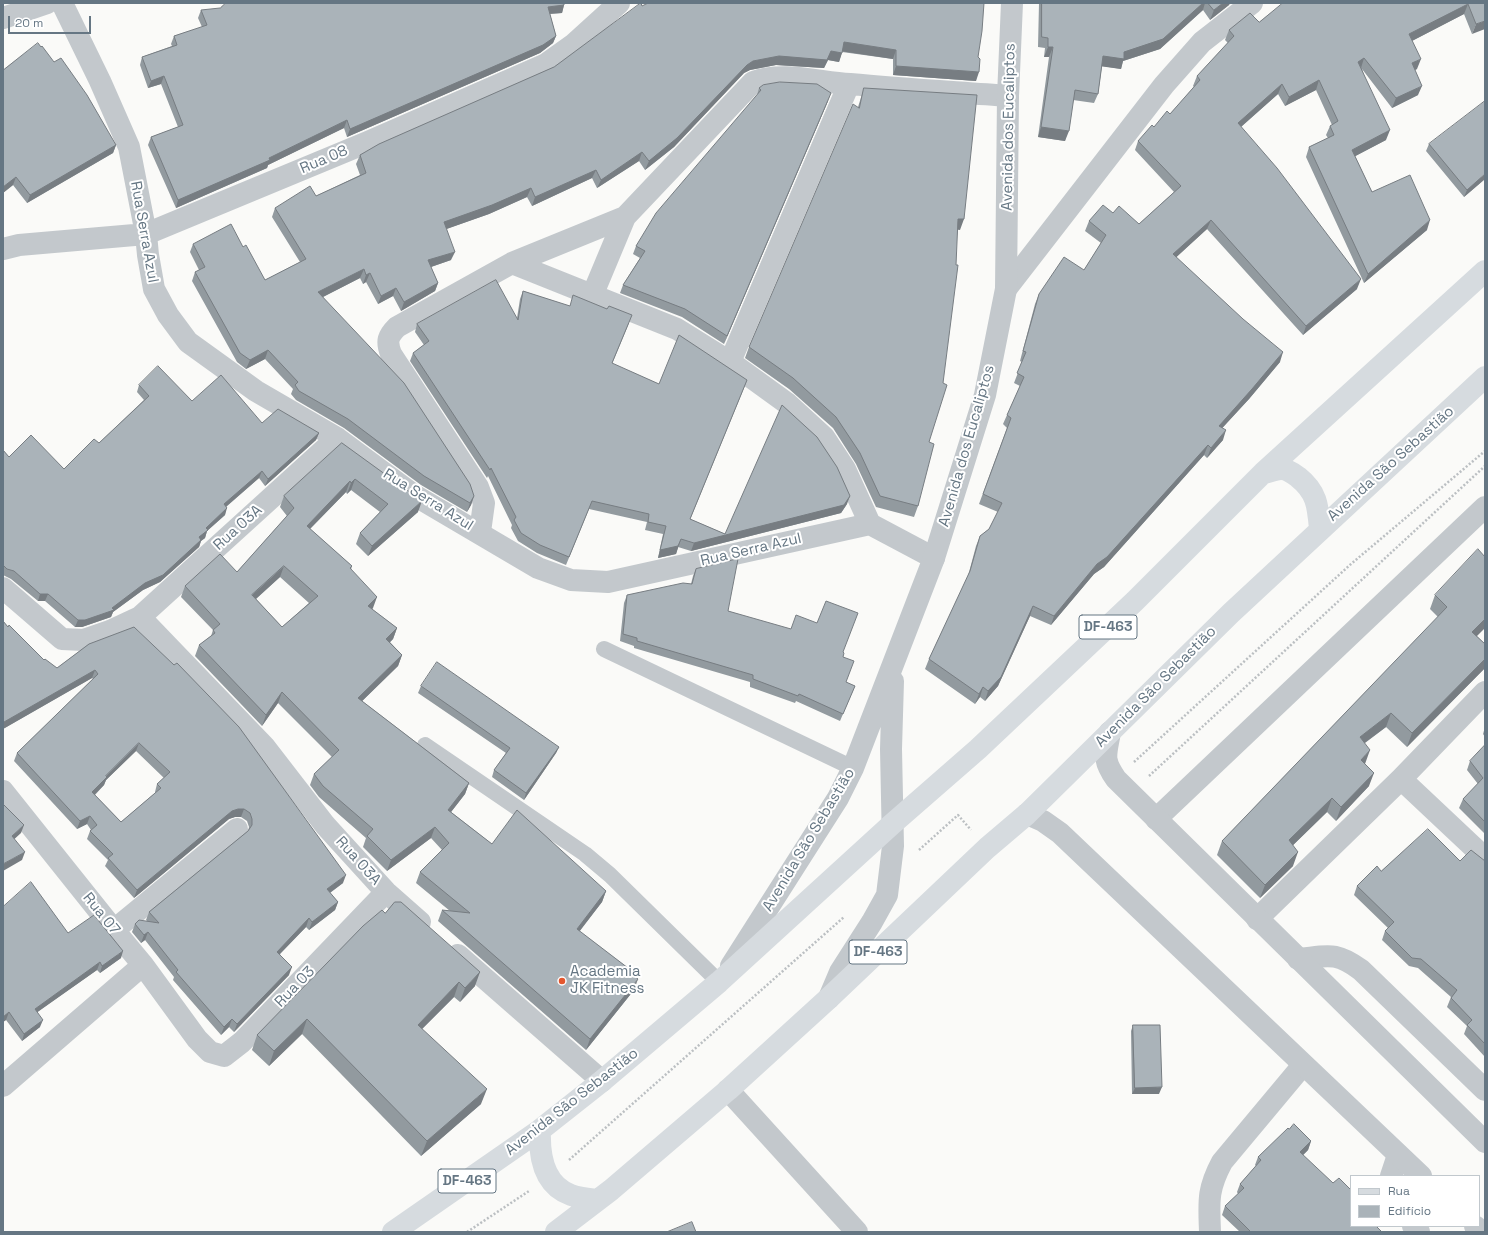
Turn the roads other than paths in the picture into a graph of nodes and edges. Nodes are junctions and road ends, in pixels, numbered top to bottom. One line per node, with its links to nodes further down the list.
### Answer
1 (47, 3): 6 (street)
2 (62, 3): 10 (street, Rua Serra Azul)
3 (619, 3): 10 (street, Rua 08)
4 (1012, 3): 8 (street, Avenida dos Eucaliptos)
5 (1252, 3): 14 (street)
6 (3, 18)
7 (848, 84): 8 (street); 9 (street); 16 (street)
8 (1008, 96): 14 (street, Avenida dos Eucaliptos)
9 (625, 217): 12 (street); 15 (street)
10 (146, 234): 11 (street, Rua 08); 18 (street, Rua Serra Azul)
11 (3, 249)
12 (512, 262): 15 (street); 23 (street)
13 (1485, 271): 19 (main road, Avenida São Sebastião / DF-463)
14 (1006, 288): 24 (street, Avenida dos Eucaliptos)
15 (592, 296): 16 (street)
16 (730, 362): 21 (street)
17 (1485, 378): 22 (main road, Avenida São Sebastião / DF-463)
18 (337, 438): 23 (street, Rua Serra Azul); 26 (street, Rua 03A)
19 (1263, 473): 22 (main road); 37 (main road, Avenida São Sebastião / DF-463)
20 (1485, 508): 36 (street)
21 (870, 524): 23 (street, Rua Serra Azul); 24 (street)
22 (1320, 529): 30 (main road, Avenida São Sebastião / DF-463)
23 (480, 532)
24 (934, 558): 28 (street, Avenida dos Eucaliptos)
25 (3, 588): 26 (street, Rua 03A)
26 (140, 617): 40 (street, Rua 03A)
27 (604, 649): 32 (lane)
28 (893, 666): 32 (street, Avenida São Sebastião); 37 (street, Avenida São Sebastião)
29 (1485, 692): 33 (street)
30 (1110, 732): 35 (main road, Avenida São Sebastião / DF-463); 36 (street)
31 (425, 745): 45 (lane)
32 (853, 768): 45 (street, Avenida São Sebastião)
33 (1401, 779): 39 (street); 41 (street)
34 (3, 791): 42 (street, Rua 07)
35 (1027, 814): 46 (main road, Avenida São Sebastião / DF-463); 48 (street)
36 (1156, 819): 41 (street)
37 (891, 825): 45 (main road, Avenida São Sebastião / DF-463); 46 (street, Avenida São Sebastião)
38 (237, 830): 42 (street)
39 (1485, 858)
40 (386, 892): 47 (street, Rua 03); 49 (street, Rua 03A)
41 (1257, 919): 43 (street)
42 (114, 930): 44 (street, Rua 07)
43 (1298, 959): 52 (street); 54 (street)
44 (143, 965): 47 (street, Rua 07); 50 (street)
45 (722, 980): 49 (main road, Avenida São Sebastião / DF-463)
46 (829, 998): 51 (main road, Avenida São Sebastião / DF-463)
47 (197, 1039)
48 (1303, 1065): 55 (street); 62 (street)
49 (602, 1081): 53 (main road, Avenida São Sebastião / DF-463)
50 (3, 1086)
51 (728, 1090): 58 (main road, Avenida São Sebastião / DF-463); 61 (street)
52 (1485, 1090)
53 (540, 1130): 58 (main road); 59 (main road, Avenida São Sebastião / DF-463)
54 (1485, 1142)
55 (1398, 1155): 56 (street); 57 (street)
56 (1391, 1175)
57 (1420, 1175)
58 (598, 1200): 60 (main road, Avenida São Sebastião / DF-463)
59 (392, 1232)
60 (556, 1232)
61 (857, 1232)
62 (1210, 1232)

